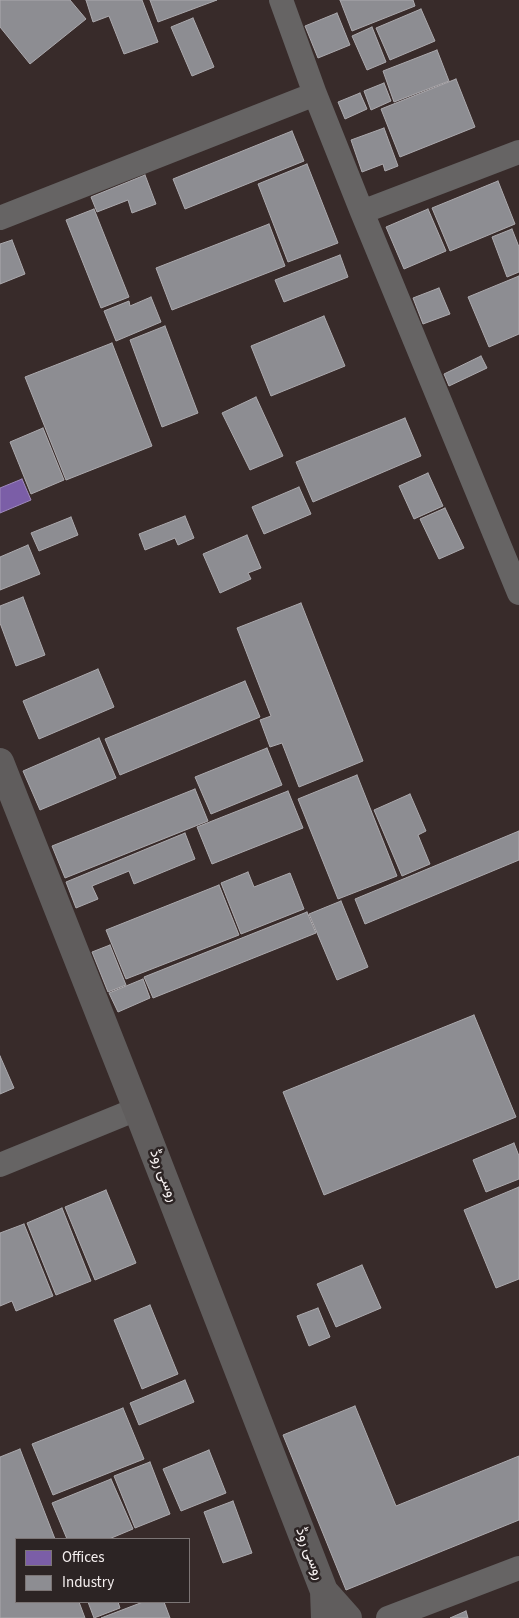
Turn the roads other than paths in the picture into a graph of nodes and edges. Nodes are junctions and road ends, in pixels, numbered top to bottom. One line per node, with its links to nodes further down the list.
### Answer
1 (281, 0): 2 (street)
2 (316, 94): 4 (street); 5 (street)
3 (519, 152): 4 (street)
4 (362, 212): 6 (street)
5 (0, 218)
6 (519, 593)
7 (0, 762): 8 (main road, روسی روڈ)
8 (137, 1108): 9 (street); 11 (main road, روسی روڈ)
9 (0, 1164)
10 (519, 1568): 14 (street)
11 (324, 1591): 12 (main road, روسی روڈ); 13 (main road, روسی روڈ)
12 (325, 1618)
13 (348, 1618)
14 (388, 1618)

